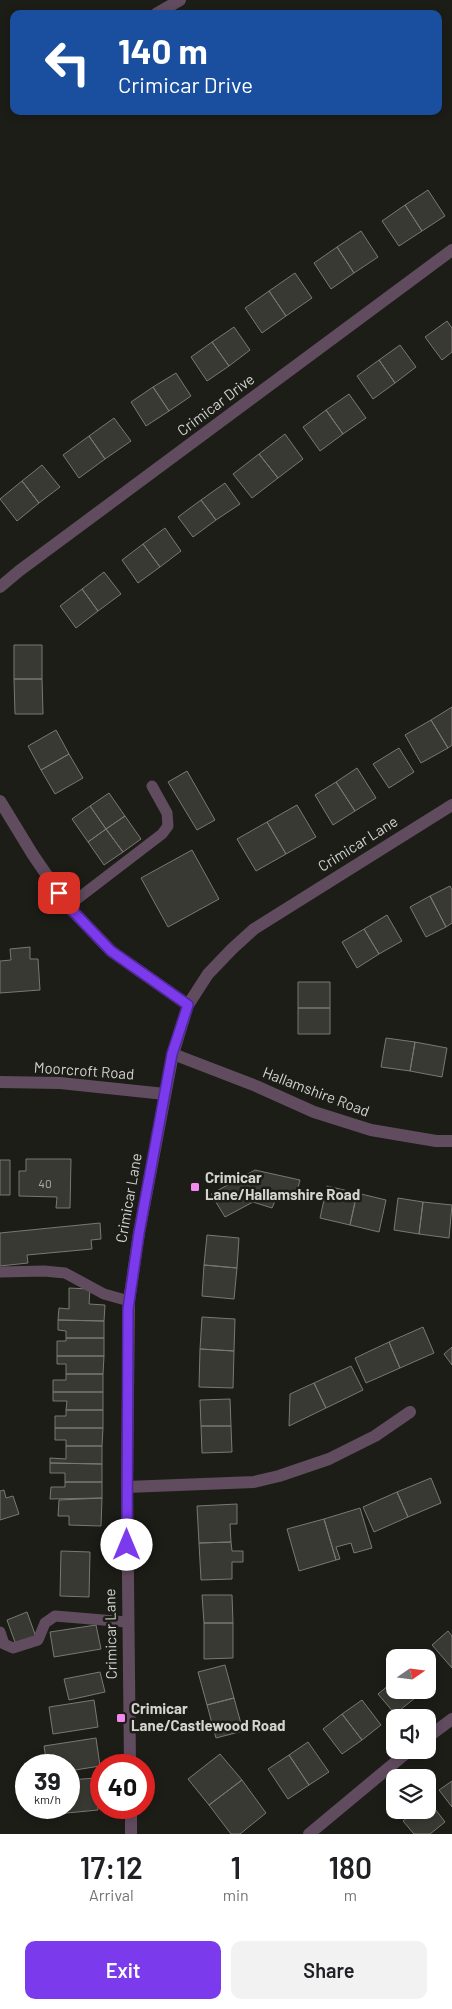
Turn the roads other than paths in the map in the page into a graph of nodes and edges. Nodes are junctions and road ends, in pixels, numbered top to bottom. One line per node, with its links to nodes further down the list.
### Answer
1 (180, 0): 2 (street)
2 (163, 10)
3 (452, 250): 4 (street, Crimicar Drive)
4 (0, 587)
5 (152, 786): 8 (lane)
6 (0, 801): 8 (street)
7 (452, 804): 9 (street, Crimicar Lane)
8 (68, 906): 9 (street)
9 (188, 1005): 10 (street, Crimicar Lane)
10 (172, 1054): 12 (street, Crimicar Lane); 13 (street, Hallamshire Road)
11 (0, 1082): 12 (street, Moorcroft Road)
12 (165, 1094): 15 (street, Crimicar Lane)
13 (452, 1141)
14 (0, 1272): 15 (lane)
15 (129, 1300): 17 (street, Crimicar Lane)
16 (410, 1412): 17 (street)
17 (127, 1487): 18 (street, Crimicar Lane)
18 (127, 1622): 19 (lane); 22 (street, Crimicar Lane)
19 (0, 1632)
20 (452, 1719): 21 (street)
21 (436, 1731)
22 (130, 1754)
23 (399, 1759): 26 (street)
24 (131, 1819): 25 (street)
25 (131, 1834)
26 (309, 1834)

